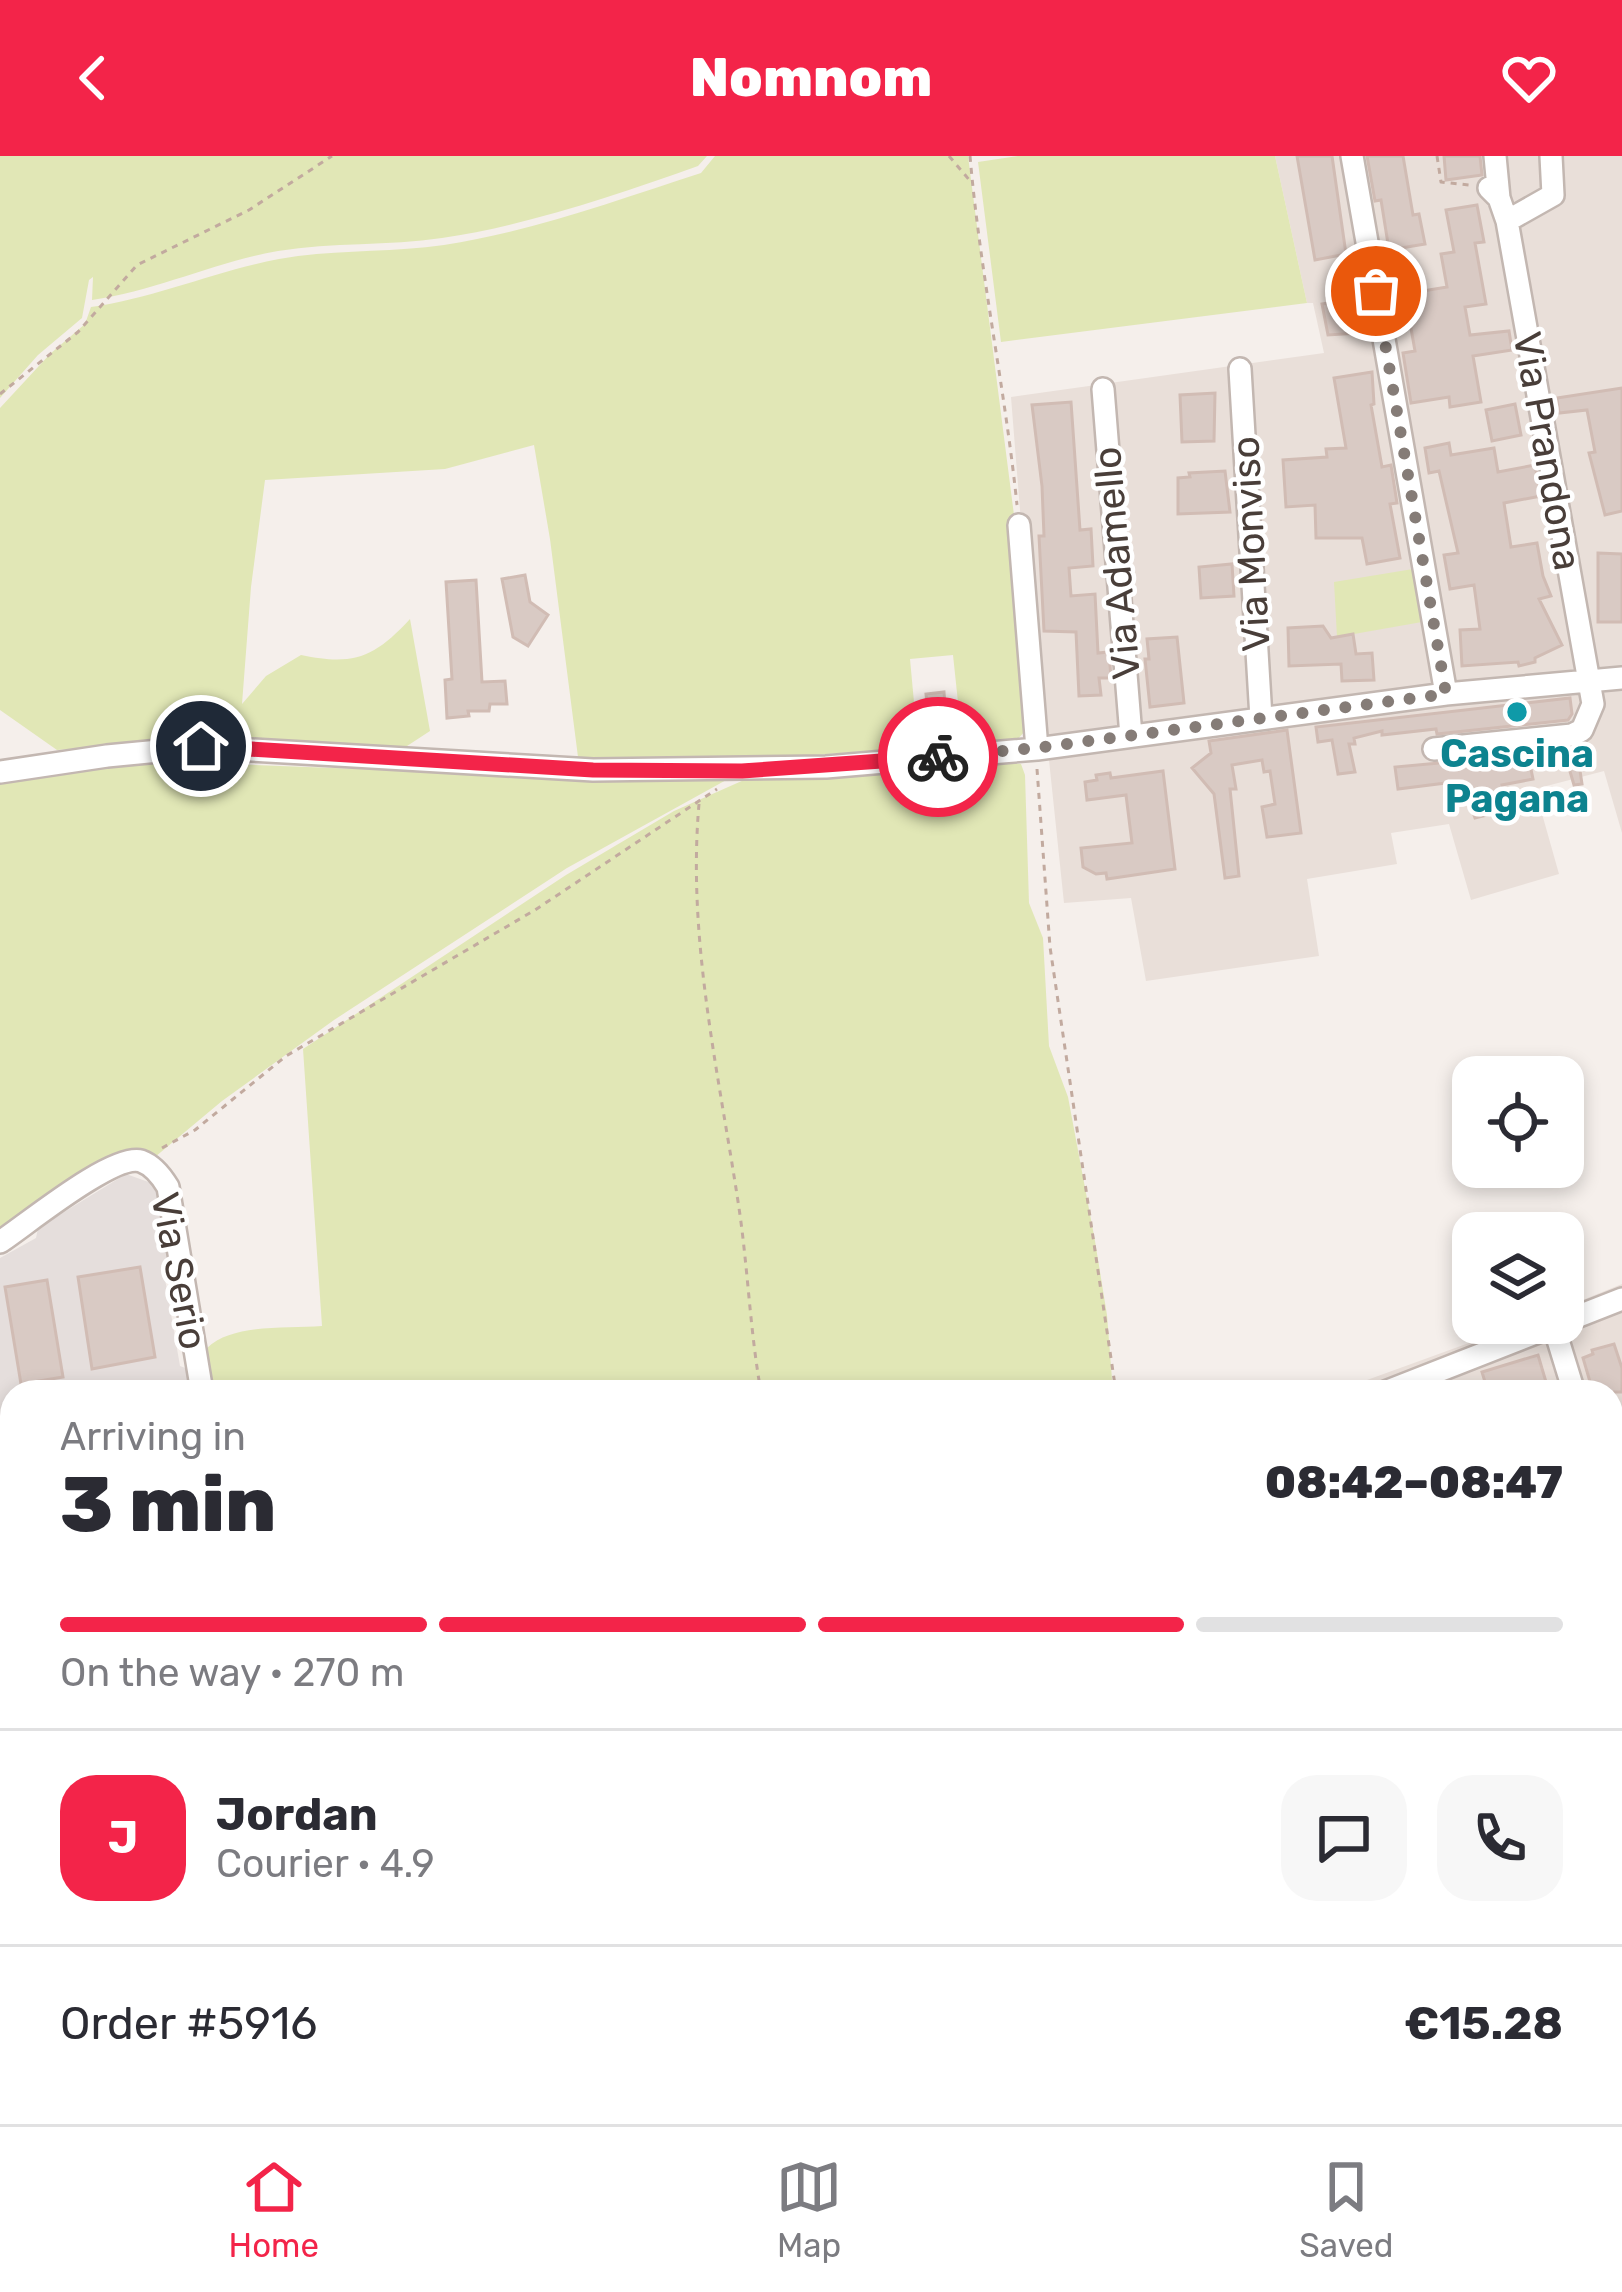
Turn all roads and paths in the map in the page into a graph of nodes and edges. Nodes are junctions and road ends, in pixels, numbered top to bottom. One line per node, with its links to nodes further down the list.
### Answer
1 (332, 156): 12 (path)
2 (949, 156): 8 (path)
3 (970, 156): 8 (path)
4 (1352, 156): 16 (street)
5 (1437, 156): 9 (path)
6 (1495, 156): 9 (street, Via Prandona)
7 (1551, 156): 9 (street)
8 (972, 183): 13 (path)
9 (1500, 200): 15 (street, Via Prandona)
10 (1240, 369): 17 (street, Via Monviso)
11 (1102, 389): 18 (street, Via Adamello)
12 (0, 394)
13 (1019, 525): 19 (street)
14 (1622, 679): 15 (street)
15 (1589, 680): 16 (street); 20 (street)
16 (1446, 694): 17 (street)
17 (1262, 718): 18 (street)
18 (1131, 736): 19 (street)
19 (1036, 748): 21 (street); 30 (path)
20 (1434, 749)
21 (0, 772)
22 (140, 1161): 23 (street); 28 (street, Via Serio); 29 (path)
23 (0, 1242)
24 (1622, 1299): 25 (street)
25 (1584, 1315)
26 (1512, 1344): 31 (street)
27 (1559, 1344): 32 (street)
28 (200, 1380)
29 (760, 1380)
30 (1114, 1380)
31 (1417, 1380)
32 (1570, 1380)

